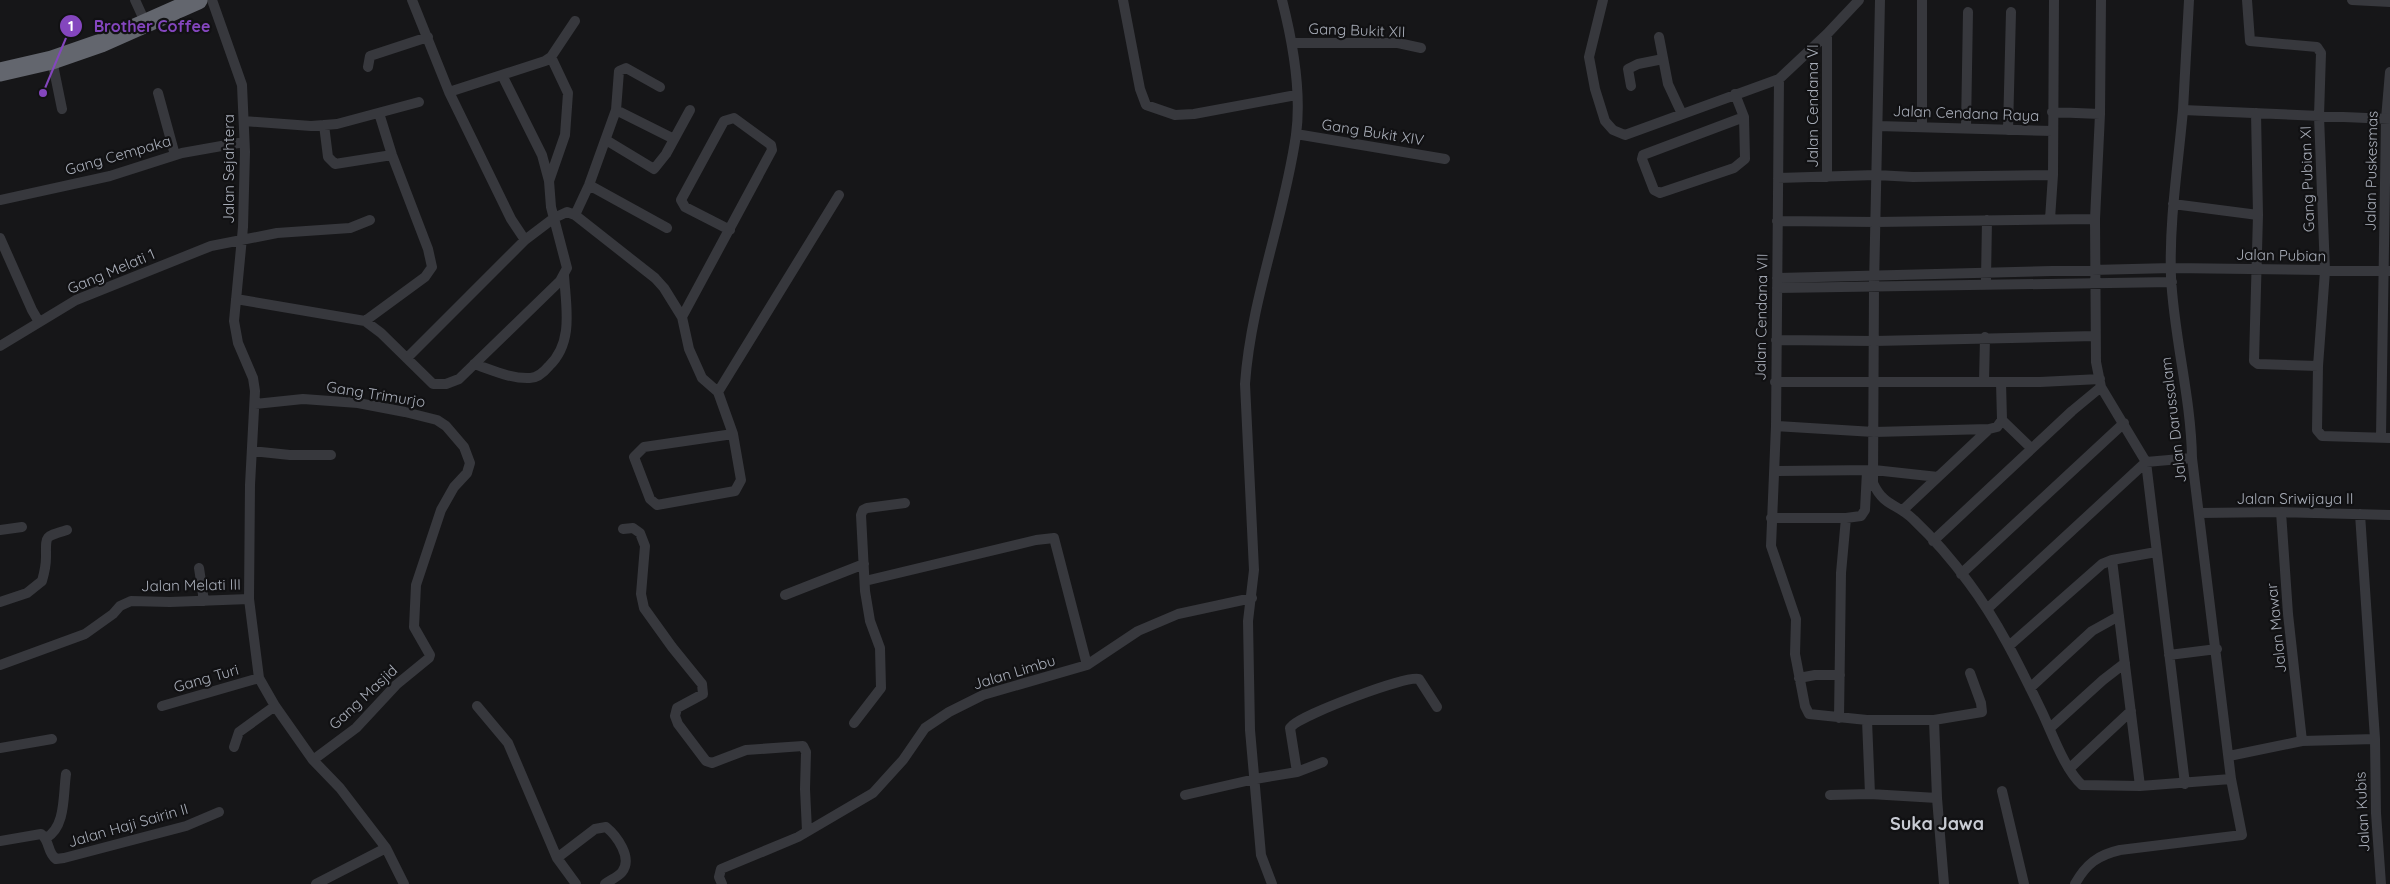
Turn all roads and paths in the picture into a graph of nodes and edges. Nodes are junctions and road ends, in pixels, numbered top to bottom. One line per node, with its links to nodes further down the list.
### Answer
1 (135, 0): 20 (street)
2 (198, 0): 20 (highway)
3 (212, 0): 53 (street, Jalan Sejahtera)
4 (412, 0): 22 (street)
5 (1123, 0): 38 (street)
6 (1282, 0): 24 (street)
7 (1602, 0): 48 (street)
8 (1859, 0): 21 (street)
9 (1880, 0): 55 (street)
10 (1922, 0): 56 (street)
11 (2054, 0): 45 (street)
12 (2101, 0): 49 (street)
13 (2189, 0): 44 (street, Jalan Darussalam)
14 (2248, 0): 50 (street, Gang Pubian XI)
15 (2352, 0): 16 (street)
16 (2390, 2)
17 (1968, 12): 57 (street)
18 (2011, 12): 58 (street)
19 (575, 21): 26 (street)
20 (146, 24): 28 (highway)
21 (1828, 34): 33 (street); 69 (street, Jalan Cendana VI)
22 (428, 37): 29 (street); 36 (street)
23 (1659, 37): 27 (street)
24 (1293, 43): 25 (street, Gang Bukit XII); 38 (street)
25 (1421, 48)
26 (551, 57): 32 (street); 71 (street)
27 (1663, 59): 34 (street); 48 (street)
28 (52, 60): 30 (highway); 41 (street)
29 (368, 67)
30 (0, 72)
31 (2390, 72): 52 (street, Jalan Puskesmas)
32 (502, 75): 36 (street); 71 (street)
33 (1779, 79): 39 (street); 70 (street, Jalan Cendana VII)
34 (1631, 86)
35 (660, 87): 42 (street)
36 (450, 92): 89 (street)
37 (158, 93): 64 (street)
38 (1296, 94): 60 (street)
39 (1735, 94): 48 (street); 51 (street)
40 (419, 102): 46 (street)
41 (62, 109)
42 (616, 110): 61 (street); 62 (street)
43 (690, 110): 61 (street)
44 (2182, 110): 47 (street); 75 (street, Jalan Darussalam)
45 (2052, 112): 49 (street); 59 (street)
46 (380, 113): 54 (street); 65 (street)
47 (2256, 113): 50 (street); 77 (street)
48 (1682, 114)
49 (2100, 114): 80 (street)
50 (2319, 116): 52 (street); 93 (street, Gang Pubian XI)
51 (1744, 117): 51 (street)
52 (2388, 119): 94 (street, Jalan Puskesmas)
53 (244, 121): 54 (street); 63 (street, Jalan Sejahtera)
54 (324, 125): 65 (street)
55 (1878, 126): 56 (street, Jalan Cendana Raya); 67 (street)
56 (1922, 126): 57 (street, Jalan Cendana Raya)
57 (1966, 127): 58 (street, Jalan Cendana Raya)
58 (2008, 130): 59 (street, Jalan Cendana Raya)
59 (2053, 130): 68 (street)
60 (1296, 134): 66 (street, Gang Bukit XIV); 158 (street)
61 (674, 139): 62 (street)
62 (606, 140): 72 (street)
63 (244, 142): 64 (street, Gang Cempaka); 88 (street, Jalan Sejahtera)
64 (175, 155): 74 (street, Gang Cempaka)
65 (392, 155): 105 (street)
66 (1445, 159)
67 (1876, 175): 68 (street); 69 (street); 84 (street)
68 (2053, 175): 79 (street)
69 (1828, 177): 70 (street)
70 (1778, 178): 83 (street, Jalan Cendana VII)
71 (549, 181): 78 (street)
72 (590, 185): 76 (street); 85 (street)
73 (839, 195): 120 (street)
74 (0, 200)
75 (2173, 204): 77 (street); 90 (street, Jalan Darussalam)
76 (575, 215): 78 (street); 104 (street)
77 (2258, 215): 91 (street)
78 (554, 218): 89 (street); 96 (street)
79 (2050, 219): 80 (street); 82 (street)
80 (2095, 219): 92 (street)
81 (370, 220): 88 (street, Gang Melati 1)
82 (1986, 220): 84 (street); 95 (street)
83 (1777, 221): 84 (street); 99 (street, Jalan Cendana VII)
84 (1876, 222): 97 (street)
85 (667, 228)
86 (730, 230): 86 (street); 104 (street)
87 (0, 238): 106 (street)
88 (241, 239): 103 (street, Jalan Sejahtera); 106 (street, Gang Melati 1)
89 (525, 240): 112 (street)
90 (2172, 268): 91 (street, Jalan Pubian); 92 (street, Jalan Pubian); 98 (street, Jalan Darussalam)
91 (2258, 269): 93 (street, Jalan Pubian); 114 (street)
92 (2095, 270): 95 (street, Jalan Pubian); 100 (street)
93 (2325, 271): 94 (street, Jalan Pubian); 114 (street, Gang Pubian XI)
94 (2387, 271): 128 (street, Jalan Puskesmas)
95 (1986, 273): 97 (street, Jalan Pubian); 101 (street)
96 (564, 275): 113 (street); 113 (street)
97 (1876, 275): 99 (street, Jalan Pubian); 102 (street)
98 (2172, 282): 100 (street); 132 (street, Jalan Darussalam)
99 (1777, 283): 102 (street); 109 (street, Jalan Cendana VII)
100 (2095, 283): 101 (street); 107 (street)
101 (1985, 285): 102 (street)
102 (1874, 286): 110 (street)
103 (236, 299): 105 (street); 121 (street, Jalan Sejahtera)
104 (682, 317): 120 (street)
105 (365, 321): 112 (street)
106 (39, 322): 111 (street, Gang Melati 1)
107 (2095, 336): 108 (street); 119 (street)
108 (1985, 337): 110 (street); 116 (street)
109 (1776, 340): 110 (street); 115 (street, Jalan Cendana VII)
110 (1874, 341): 118 (street)
111 (0, 346)
112 (407, 358): 113 (street)
113 (474, 364)
114 (2318, 366): 128 (street, Gang Pubian XI)
115 (1775, 382): 118 (street); 124 (street, Jalan Cendana VII)
116 (1984, 382): 117 (street); 118 (street)
117 (2001, 382): 119 (street); 122 (street)
118 (1875, 383): 126 (street)
119 (2100, 383): 123 (street); 129 (street)
120 (718, 392): 127 (street)
121 (255, 404): 130 (street, Jalan Sejahtera); 165 (street, Gang Trimurjo)
122 (2002, 420): 125 (street); 129 (street)
123 (2124, 423): 133 (street); 154 (street)
124 (1776, 426): 126 (street); 135 (street, Jalan Cendana VII)
125 (1989, 429): 126 (street); 136 (street)
126 (1874, 432): 134 (street)
127 (733, 434): 127 (street)
128 (2385, 438)
129 (2031, 448): 149 (street)
130 (252, 451): 131 (street); 157 (street, Jalan Sejahtera)
131 (331, 454)
132 (2192, 458): 133 (street); 140 (street, Jalan Darussalam)
133 (2146, 462): 150 (street); 161 (street)
134 (1871, 470): 135 (street); 136 (street); 138 (street); 144 (street)
135 (1774, 471): 143 (street, Jalan Cendana VII)
136 (1938, 477): 138 (street)
137 (905, 503): 152 (street)
138 (1903, 510): 149 (street)
139 (2281, 512): 140 (street, Jalan Sriwijaya II); 141 (street, Jalan Sriwijaya II); 187 (street, Jalan Mawar)
140 (2200, 513): 164 (street, Jalan Darussalam)
141 (2360, 514): 142 (street, Jalan Sriwijaya II); 186 (street, Jalan Kubis)
142 (2390, 515)
143 (1771, 518): 144 (street); 173 (street, Jalan Cendana VII)
144 (1846, 518): 171 (street)
145 (22, 527): 147 (street)
146 (622, 528): 206 (street)
147 (0, 530)
148 (67, 530): 160 (street)
149 (1933, 541): 154 (street)
150 (2156, 552): 151 (street); 166 (street)
151 (2112, 560): 162 (street); 163 (street)
152 (864, 564): 155 (street); 156 (street)
153 (199, 568): 159 (street)
154 (1961, 574): 161 (street)
155 (865, 581): 169 (street); 183 (street)
156 (785, 595)
157 (249, 598): 159 (street, Jalan Melati III); 172 (street, Jalan Sejahtera)
158 (1252, 598): 169 (street, Jalan Limbu); 196 (street)
159 (204, 601): 168 (street, Jalan Melati III)
160 (0, 602)
161 (1987, 609): 163 (street)
162 (2119, 616): 167 (street); 174 (street)
163 (2010, 645): 174 (street)
164 (2216, 649): 166 (street); 190 (street, Jalan Darussalam)
165 (430, 655): 191 (street, Gang Masjid)
166 (2169, 655): 198 (street)
167 (2125, 663): 179 (street); 184 (street)
168 (0, 665)
169 (1087, 665): 206 (street, Jalan Limbu)
170 (1970, 673): 182 (street)
171 (1840, 675): 173 (street); 180 (street)
172 (259, 678): 175 (street, Gang Turi); 176 (street)
173 (1799, 678): 180 (street, Jalan Cendana VII)
174 (2030, 688): 184 (street)
175 (162, 706)
176 (275, 706): 188 (street); 191 (street)
177 (477, 706): 210 (street)
178 (1437, 708): 194 (street)
179 (2131, 711): 193 (street); 199 (street)
180 (1839, 718): 181 (street)
181 (1867, 720): 182 (street); 201 (street)
182 (1934, 720): 204 (street)
183 (854, 723)
184 (2050, 728): 193 (street)
185 (52, 739): 189 (street)
186 (2375, 739): 187 (street); 221 (street, Jalan Kubis)
187 (2302, 741): 190 (street)
188 (234, 747)
189 (0, 748)
190 (2229, 756): 197 (street, Jalan Darussalam)
191 (313, 760): 209 (street)
192 (1323, 762): 194 (street)
193 (2070, 768): 199 (street)
194 (1297, 772): 196 (street)
195 (66, 774): 207 (street)
196 (1255, 779): 202 (street); 217 (street)
197 (2231, 779): 198 (street); 220 (street, Jalan Darussalam)
198 (2185, 784): 199 (street)
199 (2140, 786)
200 (2002, 792): 219 (street)
201 (1870, 794): 203 (street); 204 (street)
202 (1185, 795)
203 (1830, 795)
204 (1937, 798): 218 (street)
205 (219, 812): 207 (street, Jalan Haji Sairin II)
206 (807, 831): 216 (street, Jalan Limbu)
207 (46, 838): 208 (street, Jalan Haji Sairin II)
208 (0, 841)
209 (386, 848): 211 (street); 213 (street)
210 (557, 858): 214 (street); 215 (street)
211 (330, 881): 212 (street)
212 (316, 884)
213 (404, 884)
214 (576, 884)
215 (605, 884)
216 (722, 884)
217 (1272, 884)
218 (1944, 884)
219 (2024, 884)
220 (2076, 884)
221 (2381, 884)

